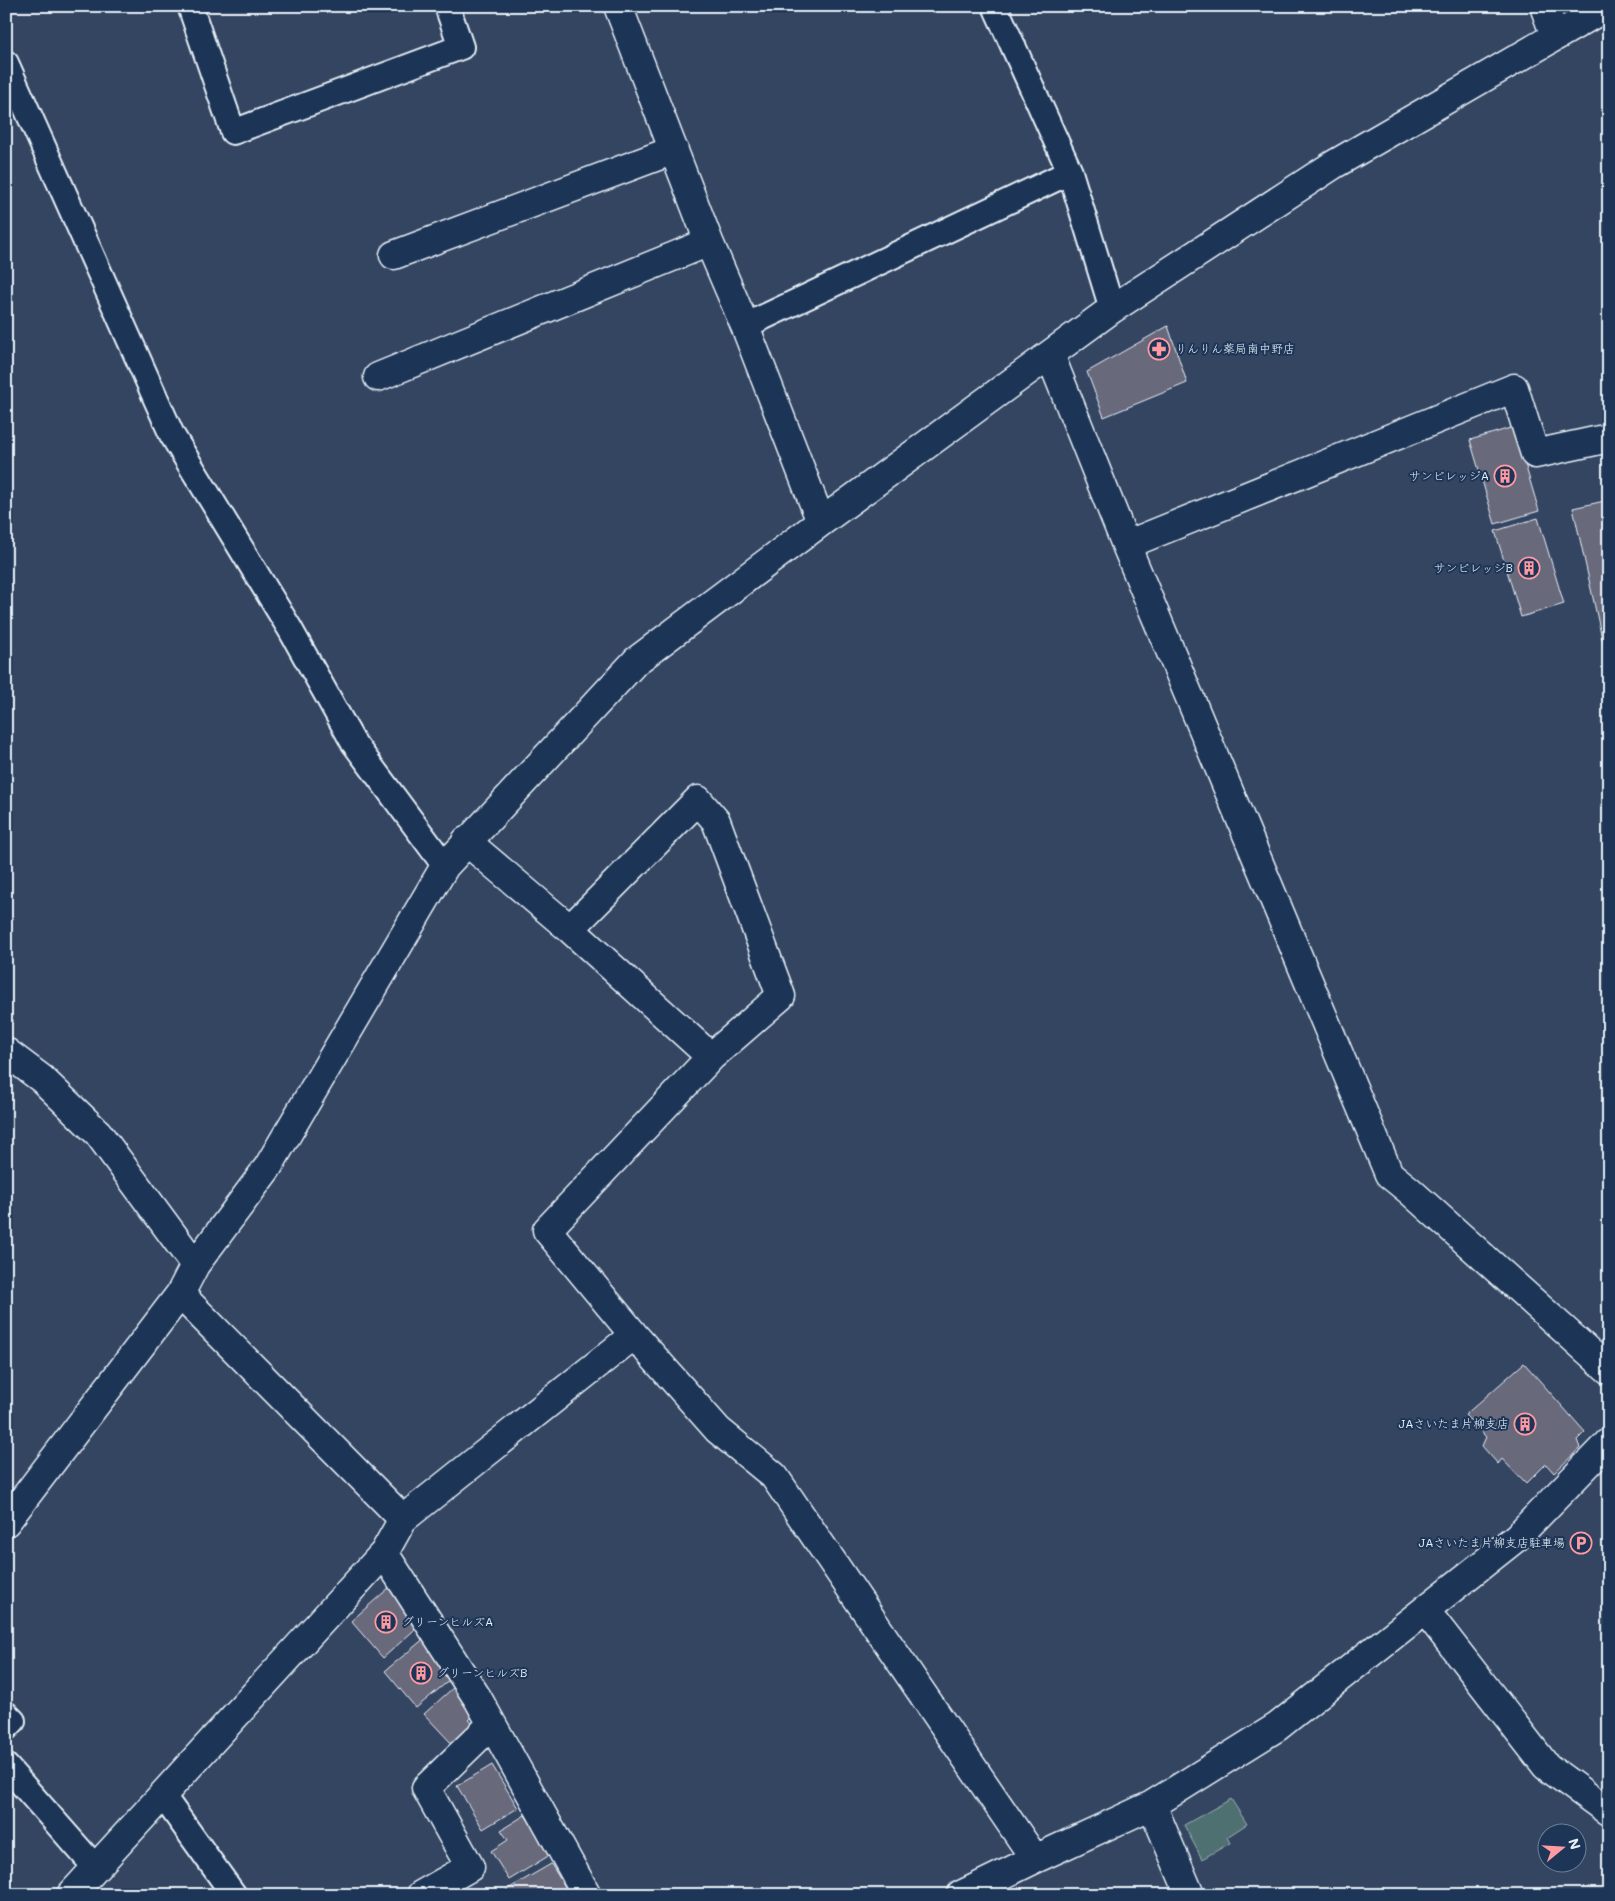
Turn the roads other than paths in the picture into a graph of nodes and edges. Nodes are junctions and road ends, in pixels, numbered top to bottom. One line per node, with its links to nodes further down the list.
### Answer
1 (190, 6): 2 (lane)
2 (448, 6)
3 (618, 6): 9 (street)
4 (995, 6): 10 (lane)
5 (1544, 6): 7 (street)
6 (1608, 6): 7 (street)
7 (1555, 36): 13 (street)
8 (6, 63): 21 (lane)
9 (674, 150): 11 (street); 12 (street)
10 (1070, 172): 13 (lane); 14 (lane)
11 (709, 242): 14 (street); 16 (street)
12 (394, 255)
13 (1112, 309): 15 (street)
14 (745, 326): 18 (street)
15 (1050, 356): 18 (street); 19 (street)
16 (378, 377)
17 (1609, 438): 19 (street)
18 (821, 522): 20 (street)
19 (1126, 545): 28 (street)
20 (466, 841): 21 (street); 22 (street)
21 (445, 866): 25 (street)
22 (570, 929): 24 (street); 24 (street)
23 (6, 1052): 25 (street)
24 (711, 1057): 27 (street)
25 (196, 1266): 26 (street)
26 (180, 1294): 30 (street); 31 (street)
27 (634, 1335): 30 (street); 41 (street)
28 (1609, 1370)
29 (1609, 1442): 33 (street)
30 (403, 1519): 32 (street)
31 (6, 1522)
32 (384, 1553): 35 (street); 38 (street)
33 (1425, 1610): 39 (street); 40 (street)
34 (6, 1714): 36 (lane)
35 (491, 1725): 45 (street); 46 (street)
36 (6, 1728)
37 (6, 1766): 42 (lane)
38 (163, 1796): 42 (street); 44 (lane)
39 (1152, 1805): 41 (street); 48 (street)
40 (1609, 1812)
41 (1035, 1859): 47 (street)
42 (95, 1867): 43 (street)
43 (71, 1895)
44 (234, 1895)
45 (421, 1895)
46 (587, 1895)
47 (961, 1895)
48 (1190, 1895)

